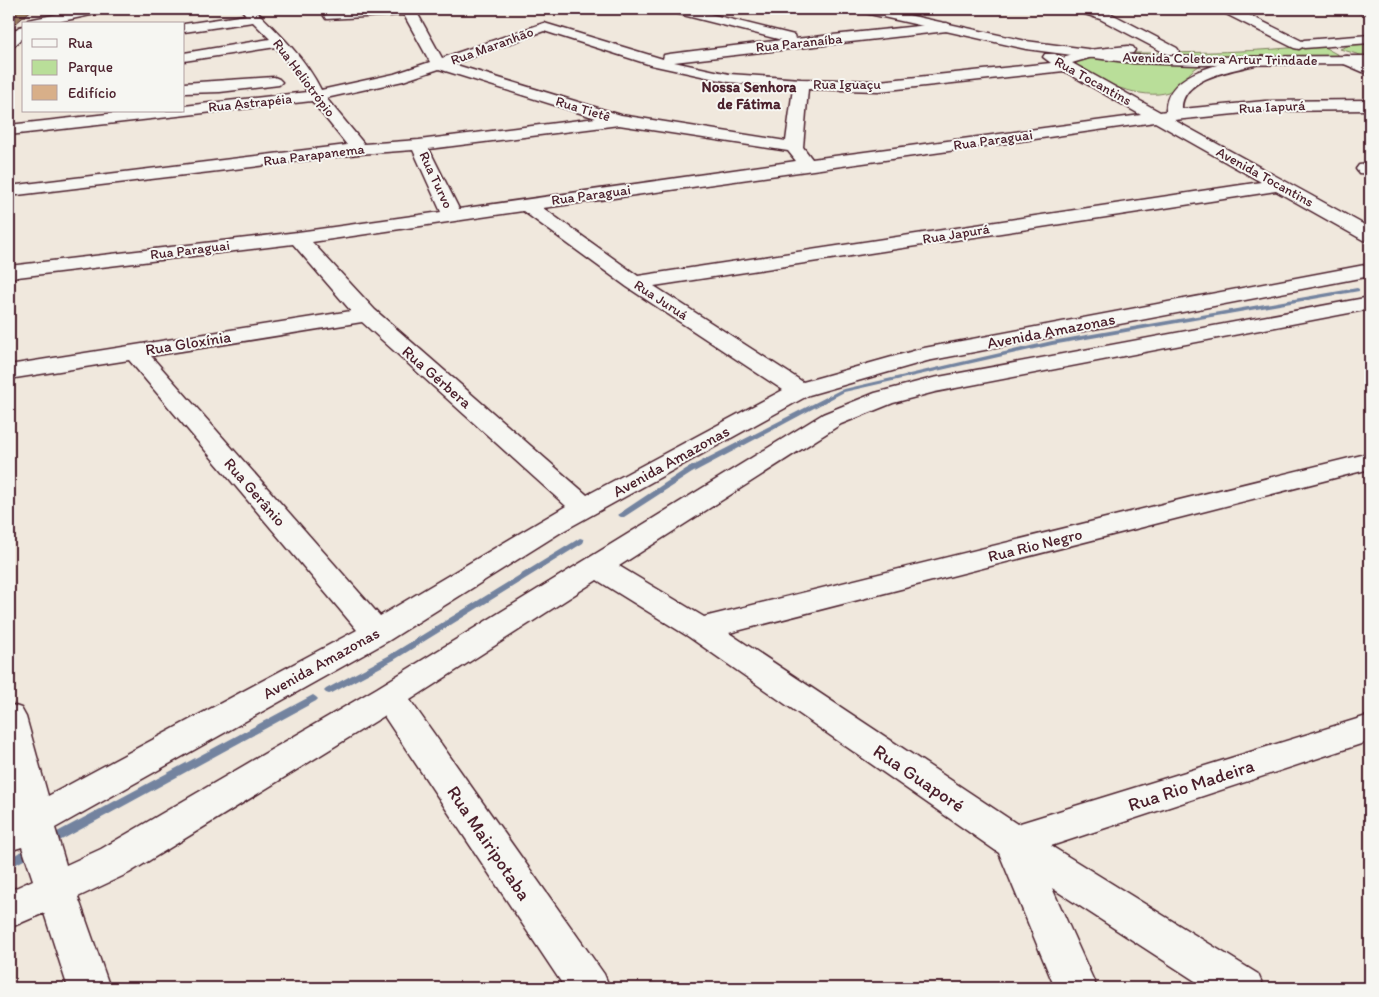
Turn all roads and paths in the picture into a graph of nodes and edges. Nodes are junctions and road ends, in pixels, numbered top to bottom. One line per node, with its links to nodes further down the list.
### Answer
1 (51, 9): 13 (street)
2 (100, 9): 14 (street)
3 (676, 9): 21 (street)
4 (865, 9): 16 (street, Avenida Coletora Artur Trindade)
5 (893, 9): 26 (street, Avenida Coletora Artur Trindade)
6 (1084, 9): 27 (street)
7 (1227, 9): 25 (street)
8 (1364, 9): 10 (street)
9 (409, 10): 12 (street); 32 (street)
10 (1370, 11)
11 (250, 13): 17 (street); 20 (street, Rua Heliotrópio)
12 (331, 16)
13 (35, 22)
14 (41, 22)
15 (544, 27): 30 (street, Rua Iguaçu); 32 (street, Rua Maranhão)
16 (947, 27): 21 (street, Rua Paranaíba); 24 (street, Avenida Coletora Artur Trindade)
17 (185, 28)
18 (22, 32): 23 (street)
19 (1370, 39): 22 (street, Avenida Coletora Artur Trindade)
20 (280, 42): 29 (street); 35 (street, Rua Heliotrópio)
21 (803, 42): 30 (street, Rua Paranaíba)
22 (1328, 42): 25 (street, Avenida Coletora Artur Trindade); 33 (street)
23 (9, 43)
24 (1026, 44): 28 (street, Avenida Coletora Artur Trindade); 34 (street, Rua Tocantins)
25 (1299, 45): 27 (street, Avenida Coletora Artur Trindade)
26 (1128, 50): 27 (street, Avenida Coletora Artur Trindade); 28 (street)
27 (1172, 51)
28 (1088, 54): 31 (street, Avenida Coletora Artur Trindade); 34 (street, Rua Iguaçu)
29 (185, 57)
30 (651, 61): 36 (street, Rua Iguaçu)
31 (1254, 61): 33 (street, Avenida Coletora Artur Trindade); 40 (street)
32 (439, 64): 39 (street, Rua Maranhão); 45 (street, Rua Tietê)
33 (1368, 64)
34 (1065, 65): 36 (street, Rua Iguaçu); 37 (street, Rua Tocantins)
35 (308, 79): 38 (street); 39 (street, Rua Heliotrópio)
36 (801, 84): 48 (street)
37 (1102, 86): 40 (street); 44 (street, Rua Tocantins)
38 (185, 88)
39 (316, 96): 42 (street, Rua Astrapéia); 49 (street, Rua Heliotrópio)
40 (1162, 96): 44 (street)
41 (1370, 105): 44 (street, Rua Iapurá)
42 (185, 111)
43 (170, 112): 46 (street)
44 (1166, 116): 50 (street, Rua Paraguai); 51 (street, Avenida Tocantins); 55 (street, Avenida Tocantins)
45 (618, 120): 47 (street, Rua Parapanema); 48 (street, Rua Tietê)
46 (9, 130)
47 (419, 145): 49 (street, Rua Parapanema); 54 (street, Rua Turvo)
48 (794, 147): 50 (street)
49 (359, 149): 52 (street, Rua Parapanema)
50 (807, 164): 53 (street, Rua Paraguai)
51 (1279, 185): 56 (street, Avenida Tocantins); 60 (street, Rua Japurá)
52 (9, 191)
53 (526, 205): 54 (street, Rua Paraguai); 60 (street, Rua Juruá)
54 (452, 215): 57 (street, Rua Paraguai)
55 (1370, 223)
56 (1370, 236)
57 (298, 238): 59 (street, Rua Paraguai); 62 (street, Rua Gérbera)
58 (1370, 270): 65 (street, Avenida Amazonas)
59 (9, 272)
60 (634, 283): 65 (street, Rua Juruá)
61 (1370, 304): 68 (street, Avenida Amazonas)
62 (367, 315): 63 (street, Rua Gloxínia); 67 (street, Rua Gérbera)
63 (134, 351): 64 (street, Rua Gloxínia); 70 (street, Rua Gerânio)
64 (9, 372)
65 (800, 390): 67 (street, Avenida Amazonas)
66 (1370, 461): 69 (street, Rua Rio Negro)
67 (585, 508): 70 (street, Avenida Amazonas)
68 (596, 566): 69 (street, Rua Guaporé); 71 (street, Avenida Amazonas)
69 (700, 629): 75 (street, Rua Guaporé)
70 (377, 633): 74 (street, Avenida Amazonas)
71 (389, 697): 76 (street, Avenida Amazonas); 79 (street, Rua Mairipotaba)
72 (9, 717): 74 (street)
73 (1370, 728): 75 (street, Rua Rio Madeira)
74 (27, 830): 76 (street)
75 (1012, 842): 80 (street); 81 (street, Rua Guaporé)
76 (54, 882): 77 (street, Avenida Amazonas); 78 (street)
77 (9, 910)
78 (89, 988)
79 (589, 988)
80 (1076, 988)
81 (1243, 988)

